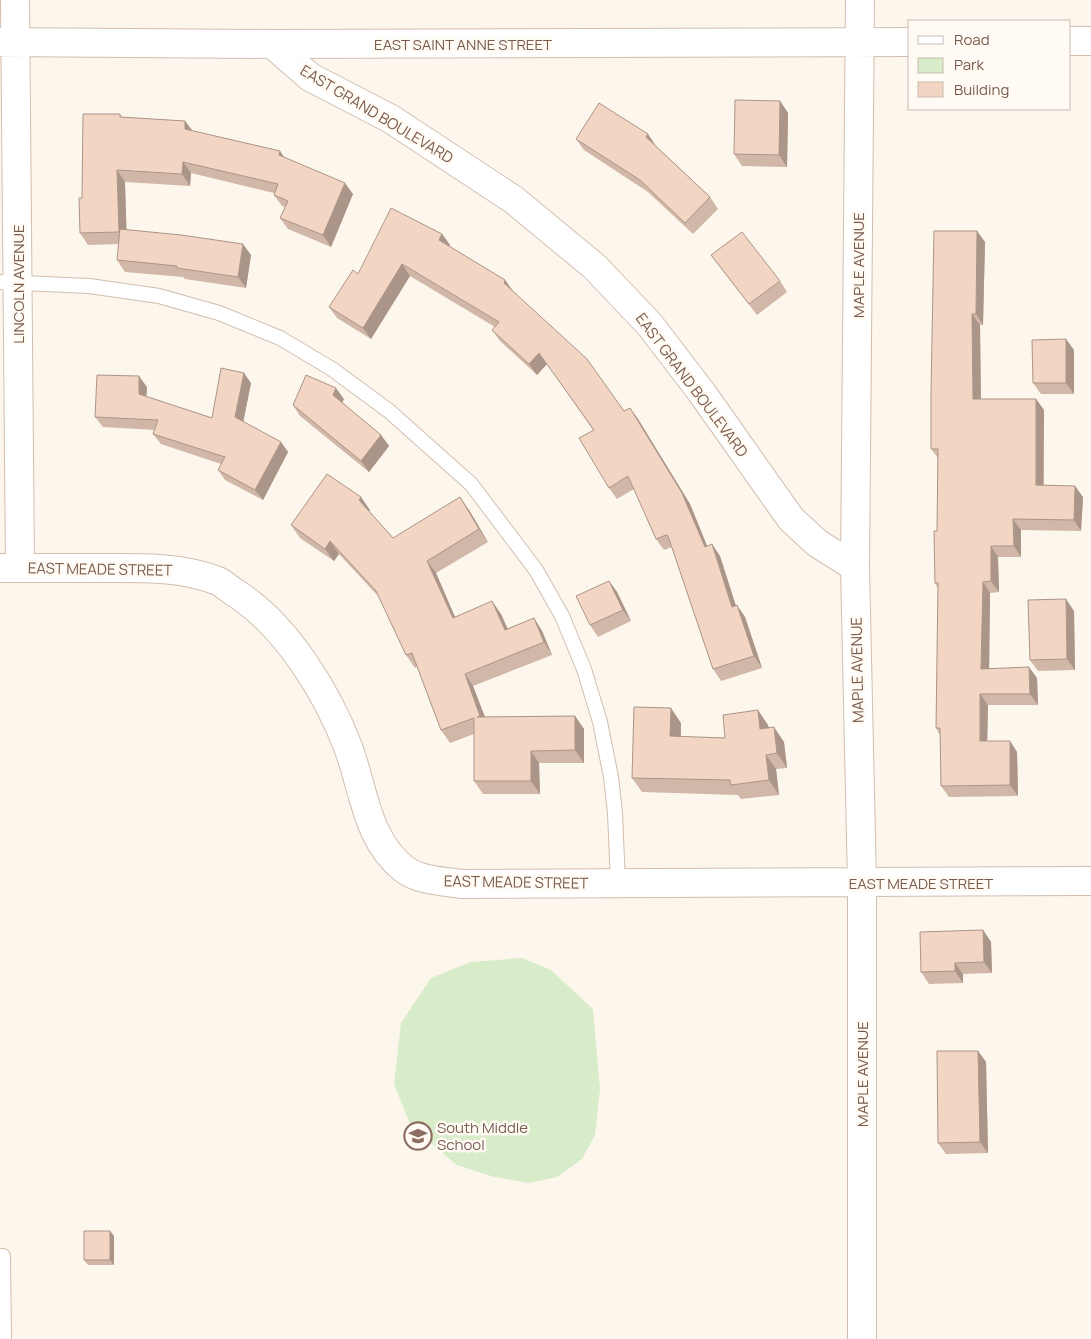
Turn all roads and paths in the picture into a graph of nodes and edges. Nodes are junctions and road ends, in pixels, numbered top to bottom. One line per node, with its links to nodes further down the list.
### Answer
1 (15, 0): 5 (street, LINCOLN AVENUE)
2 (860, 0): 7 (street, MAPLE AVENUE)
3 (1071, 41): 4 (street)
4 (1091, 41)
5 (8, 42): 8 (street, EAST SAINT ANNE STREET); 9 (street, LINCOLN AVENUE)
6 (908, 42): 7 (street, EAST SAINT ANNE STREET)
7 (860, 43): 8 (street, EAST SAINT ANNE STREET); 10 (street, MAPLE AVENUE)
8 (272, 44): 10 (street, EAST GRAND BOULEVARD)
9 (9, 282): 11 (street, LINCOLN AVENUE); 14 (lane)
10 (855, 567): 13 (street, MAPLE AVENUE)
11 (10, 568): 14 (street, EAST MEADE STREET)
12 (1091, 881): 13 (street, EAST MEADE STREET)
13 (862, 883): 14 (street, EAST MEADE STREET); 17 (street, MAPLE AVENUE)
14 (618, 884)
15 (0, 1256): 16 (lane)
16 (4, 1339)
17 (862, 1339)

